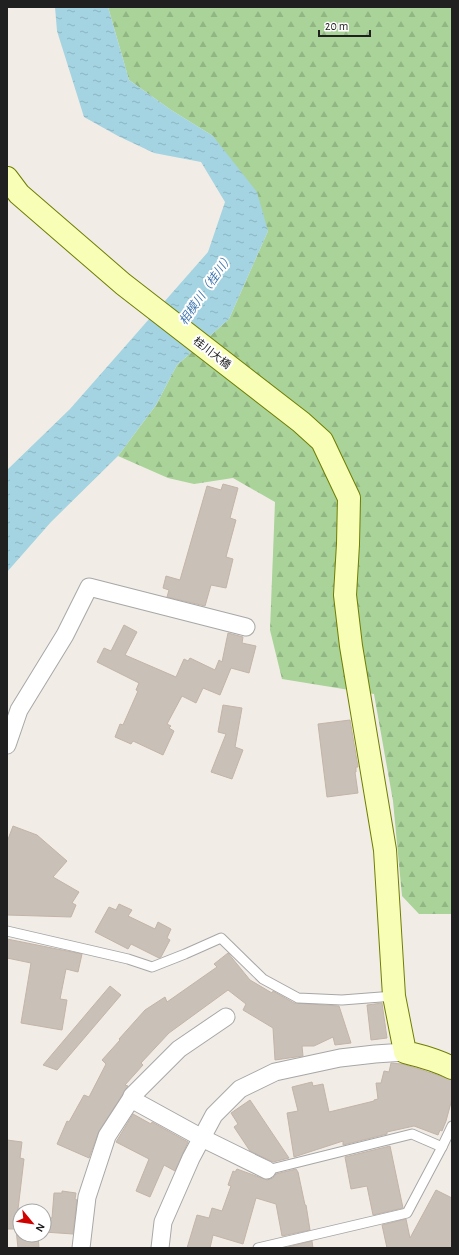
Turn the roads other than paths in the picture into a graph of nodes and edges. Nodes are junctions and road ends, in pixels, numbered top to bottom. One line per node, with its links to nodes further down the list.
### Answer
1 (7, 178): 5 (street, 桂川大橋)
2 (246, 628): 3 (street)
3 (7, 745)
4 (7, 931): 5 (lane)
5 (394, 996): 7 (street, 桂川大橋)
6 (226, 1017): 9 (street)
7 (405, 1052): 8 (street); 11 (street)
8 (452, 1068)
9 (131, 1099): 11 (street); 14 (street)
10 (452, 1126): 12 (lane)
11 (202, 1138): 13 (street); 15 (street)
12 (442, 1148): 13 (lane); 16 (lane)
13 (267, 1170)
14 (81, 1248)
15 (160, 1248)
16 (258, 1248)

